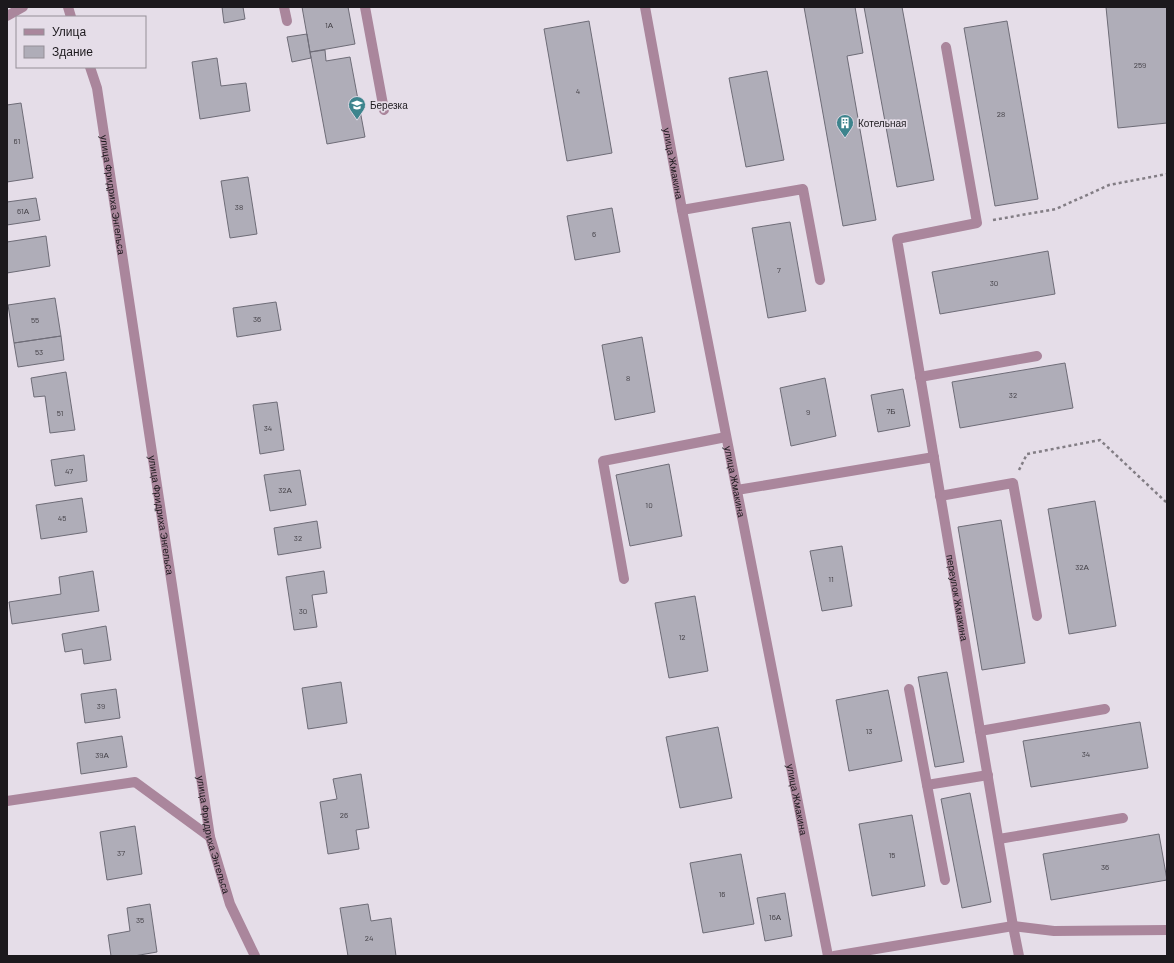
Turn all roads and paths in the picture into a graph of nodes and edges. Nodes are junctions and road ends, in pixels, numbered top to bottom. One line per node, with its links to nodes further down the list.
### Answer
1 (23, 7): 5 (street)
2 (284, 7): 6 (street)
3 (364, 7): 9 (street)
4 (645, 7): 11 (street, улица Жмакина)
5 (7, 16)
6 (287, 21)
7 (946, 47): 12 (street)
8 (90, 68): 31 (street, улица Фридриха Энгельса)
9 (384, 110)
10 (1167, 174): 12 (path)
11 (682, 210): 13 (street); 16 (street, улица Жмакина)
12 (977, 223): 15 (street, переулок Жмакина)
13 (820, 280)
14 (1037, 356): 15 (street)
15 (920, 377): 17 (street, переулок Жмакина)
16 (726, 437): 19 (street, улица Жмакина); 22 (street)
17 (934, 457): 19 (street); 20 (street, переулок Жмакина)
18 (1013, 483): 20 (street); 21 (path); 23 (street)
19 (737, 490): 37 (street, улица Жмакина)
20 (940, 496): 26 (street, переулок Жмакина)
21 (1167, 503)
22 (624, 579)
23 (1037, 616)
24 (909, 689): 28 (street)
25 (1105, 709): 26 (street)
26 (980, 731): 27 (street, переулок Жмакина)
27 (988, 775): 28 (street); 32 (street, переулок Жмакина)
28 (927, 785): 33 (street)
29 (7, 801): 31 (street)
30 (1123, 818): 32 (street)
31 (210, 836): 36 (street, улица Фридриха Энгельса)
32 (999, 840): 34 (street, переулок Жмакина)
33 (945, 880)
34 (1013, 926): 35 (street); 38 (street); 39 (street, переулок Жмакина)
35 (1167, 930)
36 (255, 956)
37 (828, 956)
38 (834, 956)
39 (1019, 956)

